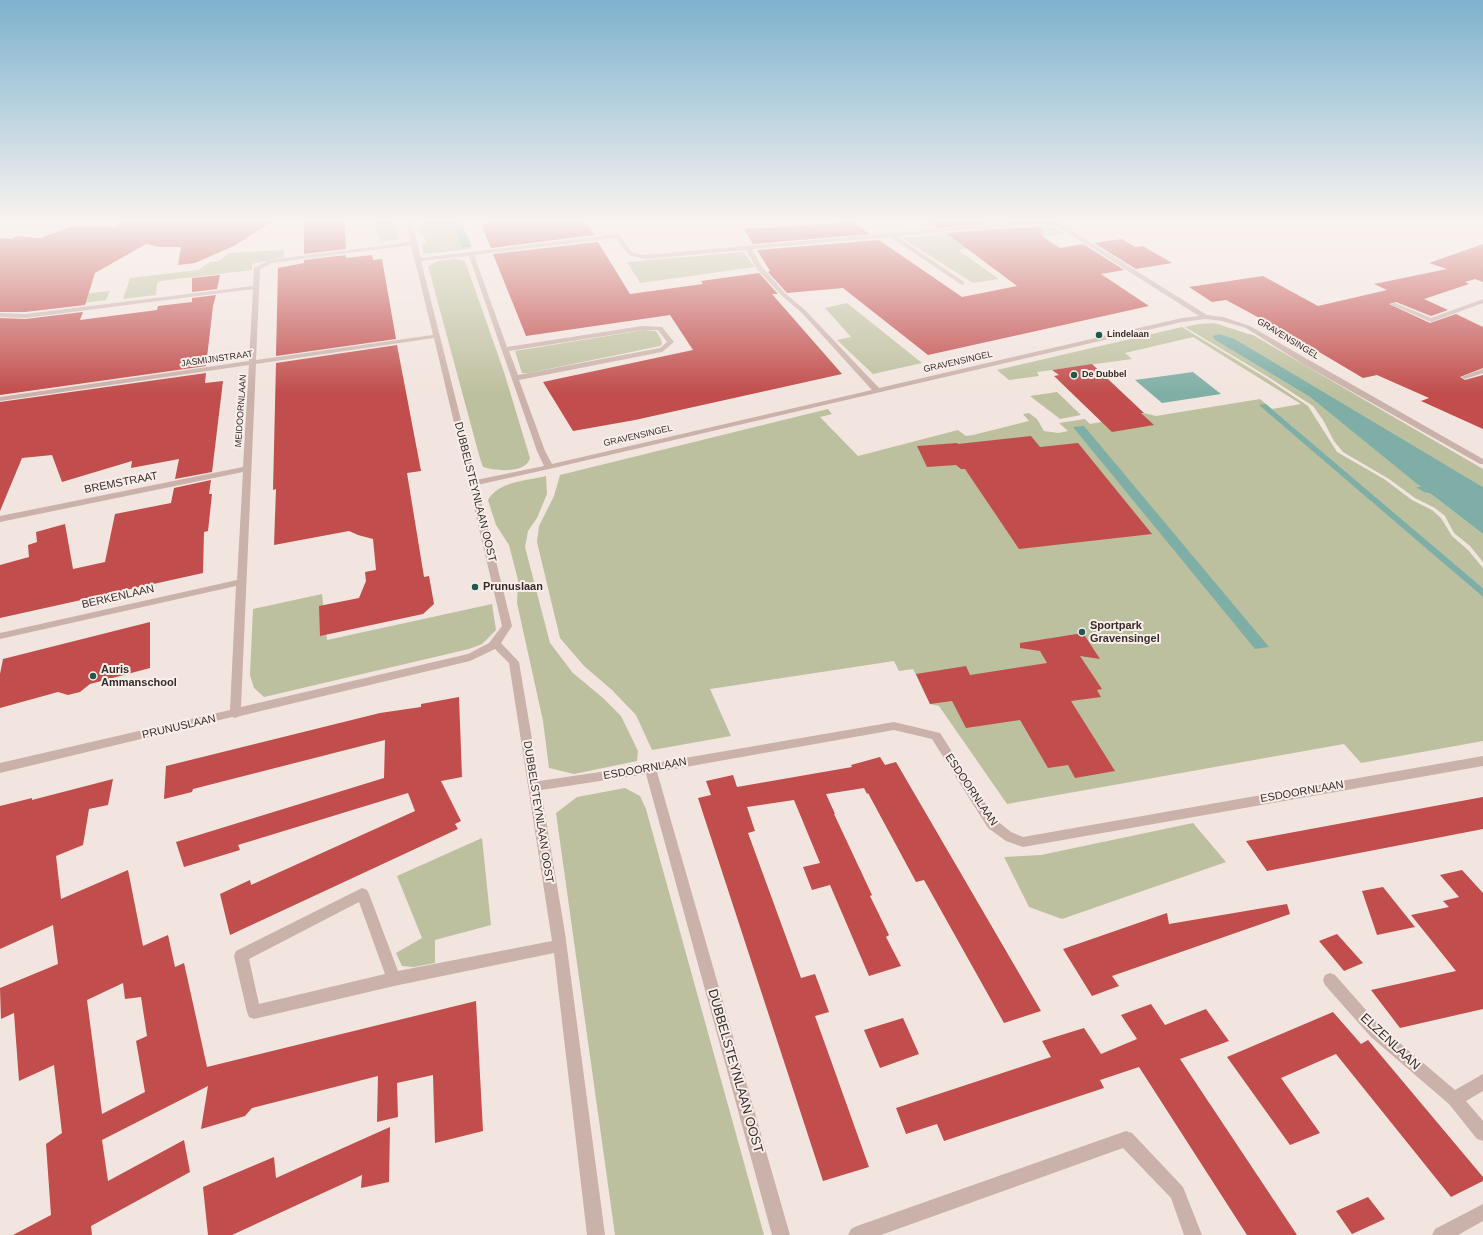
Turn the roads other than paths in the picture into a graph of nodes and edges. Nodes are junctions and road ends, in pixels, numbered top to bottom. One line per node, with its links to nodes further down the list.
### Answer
1 (257, 279): 8 (street, MEIDOORNLAAN)
2 (423, 279): 13 (street, DUBBELSTEYNLAAN OOST)
3 (480, 279): 14 (street)
4 (769, 279): 19 (street)
5 (955, 279): 7 (street)
6 (1144, 279): 12 (street)
7 (962, 283)
8 (257, 287): 11 (street); 15 (street, MEIDOORNLAAN)
9 (1483, 301): 10 (street)
10 (1392, 304)
11 (0, 315)
12 (1205, 317): 19 (street, GRAVENSINGEL); 21 (street, GRAVENSINGEL)
13 (436, 336): 15 (street, JASMIJNSTRAAT); 24 (street, DUBBELSTEYNLAAN OOST)
14 (505, 349): 18 (street); 18 (street)
15 (254, 362): 20 (street, JASMIJNSTRAAT); 23 (street, MEIDOORNLAAN)
16 (1483, 372): 17 (street)
17 (1465, 377)
18 (516, 378): 22 (street)
19 (877, 391): 22 (street, GRAVENSINGEL)
20 (0, 399)
21 (1483, 462)
22 (549, 467): 24 (street, GRAVENSINGEL)
23 (247, 469): 25 (street, BREMSTRAAT); 26 (street, MEIDOORNLAAN)
24 (473, 483): 28 (street, DUBBELSTEYNLAAN OOST)
25 (0, 519)
26 (241, 582): 27 (street, BERKENLAAN); 29 (street, MEIDOORNLAAN)
27 (0, 636)
28 (496, 644): 29 (street, PRUNUSLAAN); 33 (street, DUBBELSTEYNLAAN OOST)
29 (235, 714): 31 (street, PRUNUSLAAN)
30 (1483, 761): 32 (street, ESDOORNLAAN)
31 (0, 768)
32 (650, 768): 33 (street, ESDOORNLAAN); 42 (street, DUBBELSTEYNLAAN OOST)
33 (534, 786): 34 (street, DUBBELSTEYNLAAN OOST)
34 (558, 946): 35 (street); 41 (street, DUBBELSTEYNLAAN OOST)
35 (394, 979): 35 (street)
36 (1330, 980): 38 (street, ELZENLAAN)
37 (1483, 1082): 38 (street)
38 (1454, 1099): 39 (street, ELZENLAAN)
39 (1483, 1133)
40 (1483, 1212): 45 (street)
41 (596, 1235)
42 (781, 1235)
43 (857, 1235): 44 (street)
44 (1193, 1235)
45 (1441, 1235)

